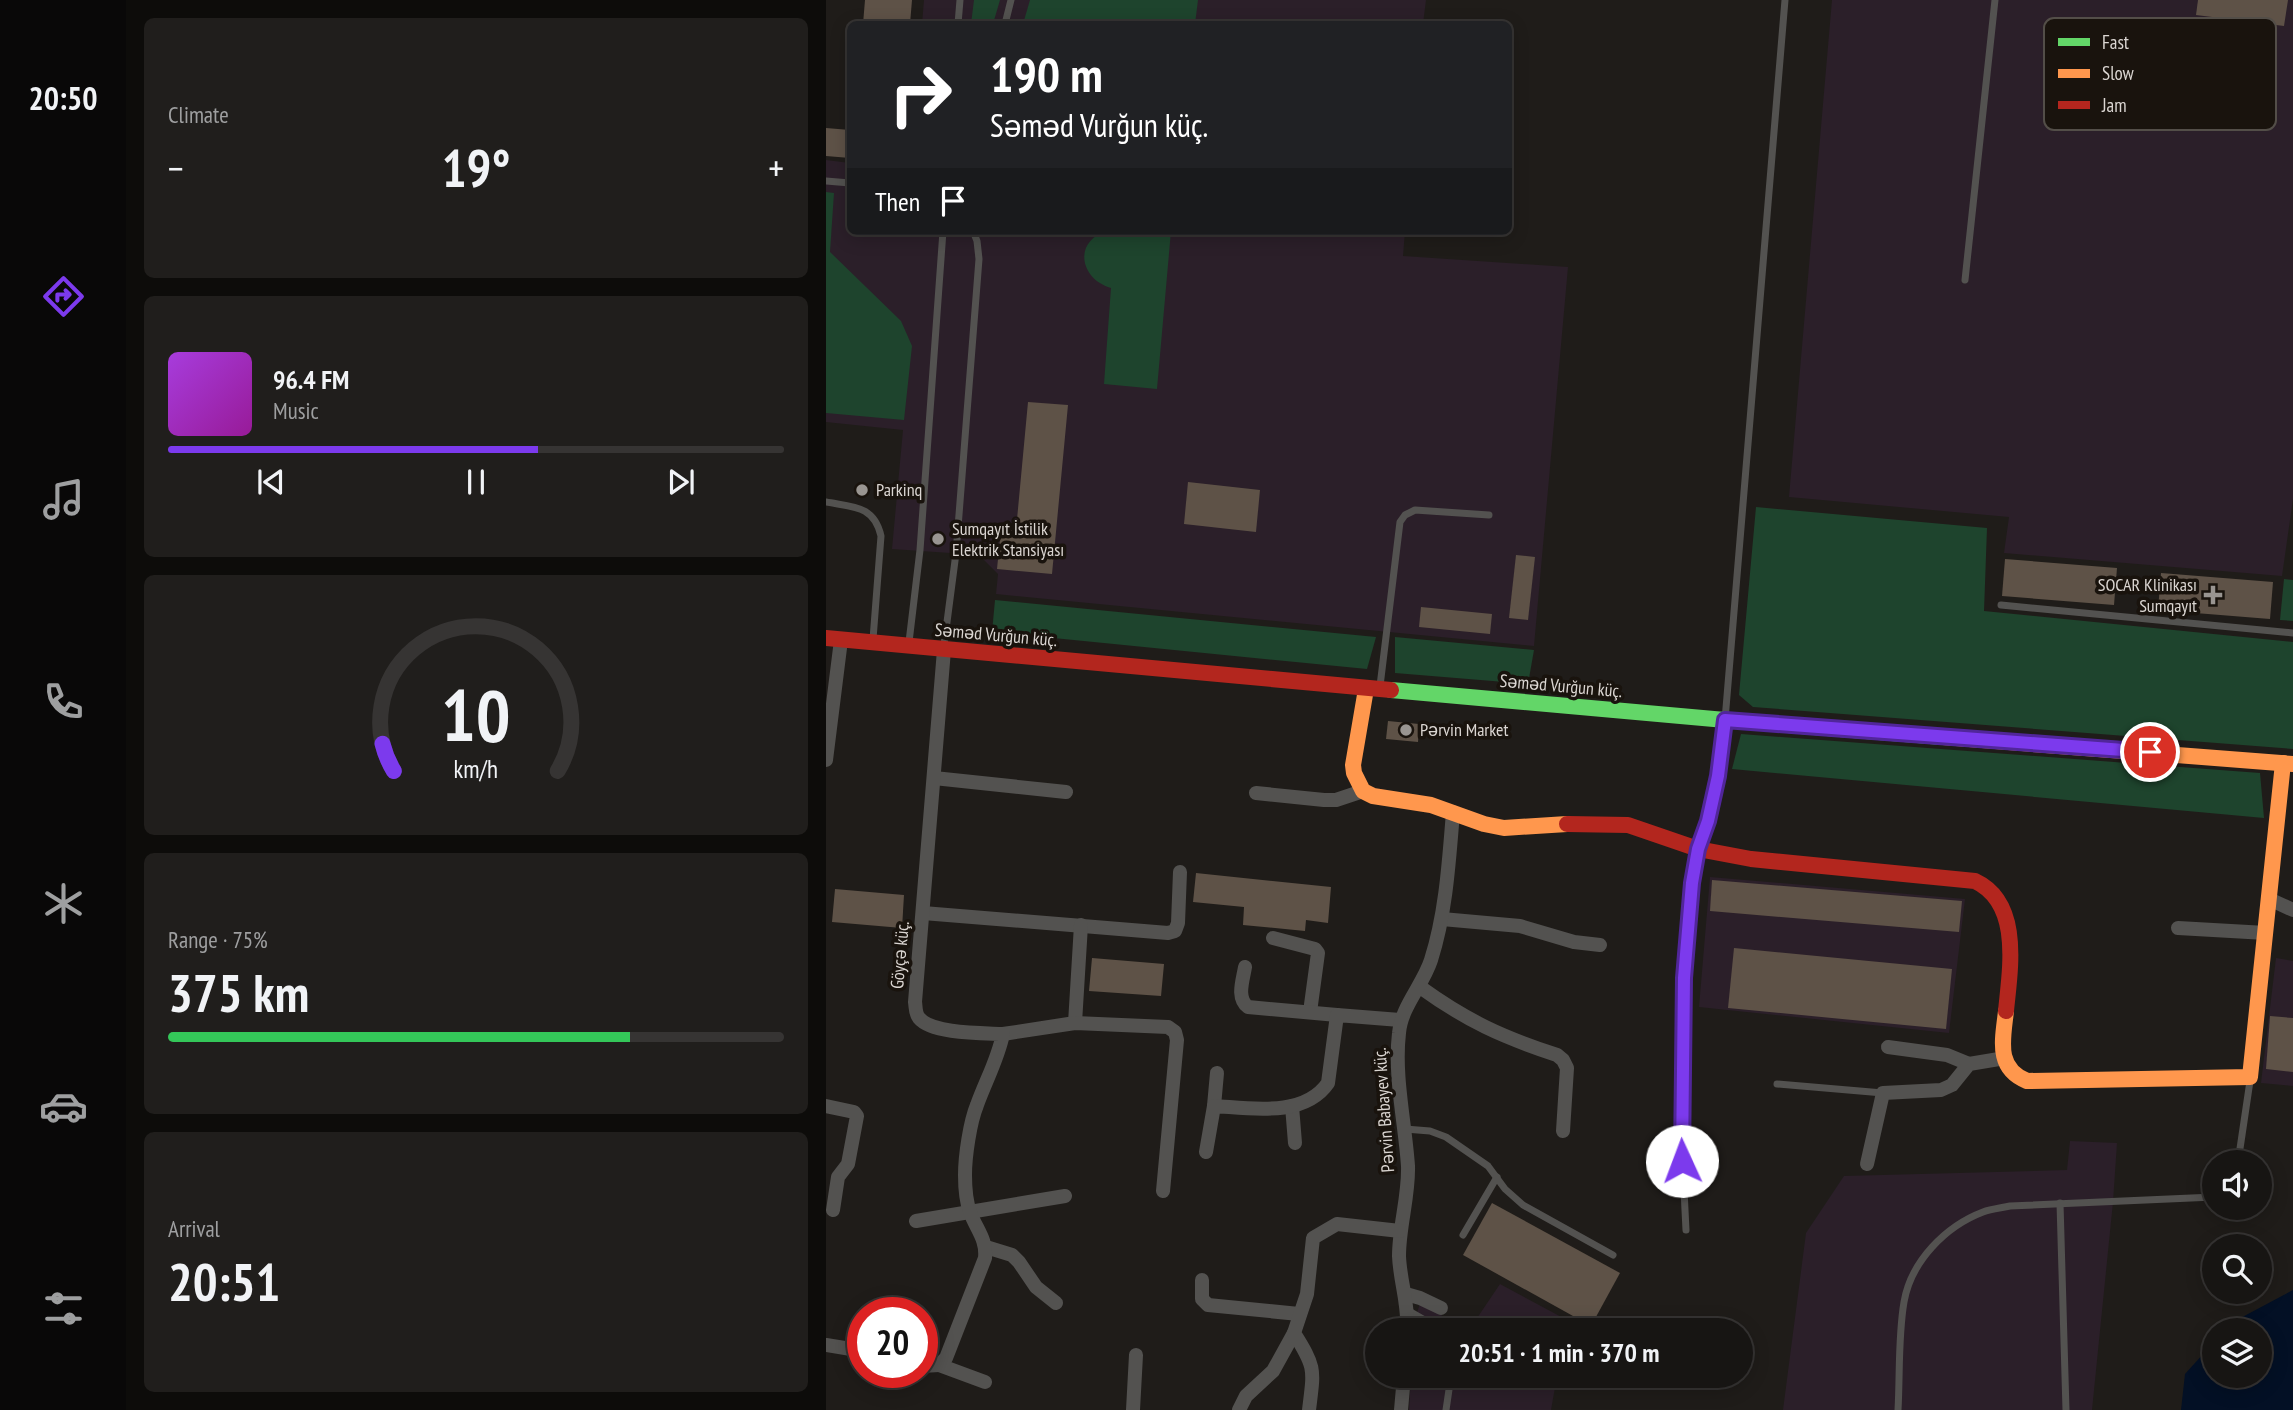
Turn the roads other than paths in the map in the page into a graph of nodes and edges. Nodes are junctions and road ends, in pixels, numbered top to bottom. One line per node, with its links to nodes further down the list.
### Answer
1 (960, 0): 5 (lane)
2 (1011, 0): 6 (lane)
3 (1785, 0): 21 (lane)
4 (1995, 0): 11 (lane)
5 (958, 21)
6 (1005, 21)
7 (826, 181): 8 (lane)
8 (847, 183)
9 (943, 235): 18 (lane)
10 (975, 235): 19 (lane)
11 (1965, 280)
12 (826, 502): 17 (lane)
13 (1489, 515): 20 (lane)
14 (2001, 605): 15 (lane)
15 (2293, 633)
16 (833, 639): 17 (street, Səməd Vurğun küç.); 22 (street)
17 (873, 643): 18 (street, Səməd Vurğun küç.)
18 (909, 646): 19 (street, Səməd Vurğun küç.)
19 (944, 650): 20 (street, Səməd Vurğun küç.); 25 (street, Göyçə küç.)
20 (1373, 689): 21 (street, Səməd Vurğun küç.); 26 (street)
21 (1725, 720): 24 (street, Səməd Vurğun küç.); 30 (lane)
22 (829, 723): 23 (street)
23 (826, 760)
24 (2288, 763): 32 (street)
25 (934, 778): 27 (street); 34 (street, Göyçə küç.)
26 (1363, 791): 28 (street); 29 (street)
27 (1066, 792)
28 (1256, 793)
29 (1453, 812): 30 (street); 35 (street, Pərvin Babayev küç.)
30 (1698, 849): 49 (street); 72 (lane)
31 (1180, 872): 36 (street)
32 (2269, 900): 33 (street); 38 (street)
33 (2293, 910)
34 (923, 913): 36 (street); 47 (street, Göyçə küç.)
35 (1442, 919): 40 (street); 42 (street, Pərvin Babayev küç.)
36 (1081, 925): 46 (street)
37 (2178, 928): 38 (street)
38 (2266, 933): 52 (street)
39 (1273, 938): 43 (street)
40 (1600, 946)
41 (1245, 967): 43 (street)
42 (1420, 987): 45 (street, Pərvin Babayev küç.); 59 (street)
43 (1310, 1012): 44 (street)
44 (1337, 1015): 45 (street); 57 (street)
45 (1400, 1020): 58 (street, Pərvin Babayev küç.)
46 (1075, 1023): 47 (street); 65 (street)
47 (1003, 1034): 70 (street)
48 (1888, 1047): 50 (street)
49 (2005, 1058): 50 (street); 52 (street)
50 (1969, 1064): 54 (street)
51 (1217, 1073): 55 (street)
52 (2250, 1077): 61 (lane)
53 (1777, 1084): 54 (lane)
54 (1884, 1093): 63 (street)
55 (1214, 1105): 57 (street); 62 (street)
56 (826, 1106): 69 (street)
57 (1292, 1106): 60 (street)
58 (1405, 1129): 64 (lane); 73 (street, Pərvin Babayev küç.)
59 (1563, 1131)
60 (1295, 1143)
61 (2240, 1150)
62 (1206, 1152)
63 (1867, 1164)
64 (1497, 1177): 74 (lane); 76 (lane)
65 (1163, 1191)
66 (1065, 1196): 70 (street)
67 (2202, 1197): 68 (lane)
68 (2060, 1203): 98 (lane); 99 (lane)
69 (833, 1210)
70 (971, 1213): 71 (street); 75 (street)
71 (916, 1221)
72 (1686, 1230)
73 (1400, 1231): 78 (street, Pərvin Babayev küç.); 82 (street)
74 (1463, 1235)
75 (986, 1247): 79 (street); 89 (street)
76 (1613, 1255)
77 (1202, 1280): 82 (street)
78 (1406, 1294): 80 (street); 81 (street, Pərvin Babayev küç.)
79 (1056, 1303)
80 (1441, 1308)
81 (1409, 1311): 83 (street, Pərvin Babayev küç.); 84 (lane)
82 (1299, 1314): 85 (street)
83 (1408, 1318)
84 (1421, 1318)
85 (1294, 1333): 94 (street); 95 (street)
86 (826, 1345): 87 (street)
87 (847, 1348)
88 (1136, 1355): 93 (street)
89 (939, 1365): 90 (street)
90 (985, 1382)
91 (1403, 1388): 96 (street)
92 (1449, 1388): 97 (lane)
93 (1133, 1410)
94 (1239, 1410)
95 (1309, 1410)
96 (1401, 1410)
97 (1446, 1410)
98 (1898, 1410)
99 (2066, 1410)

